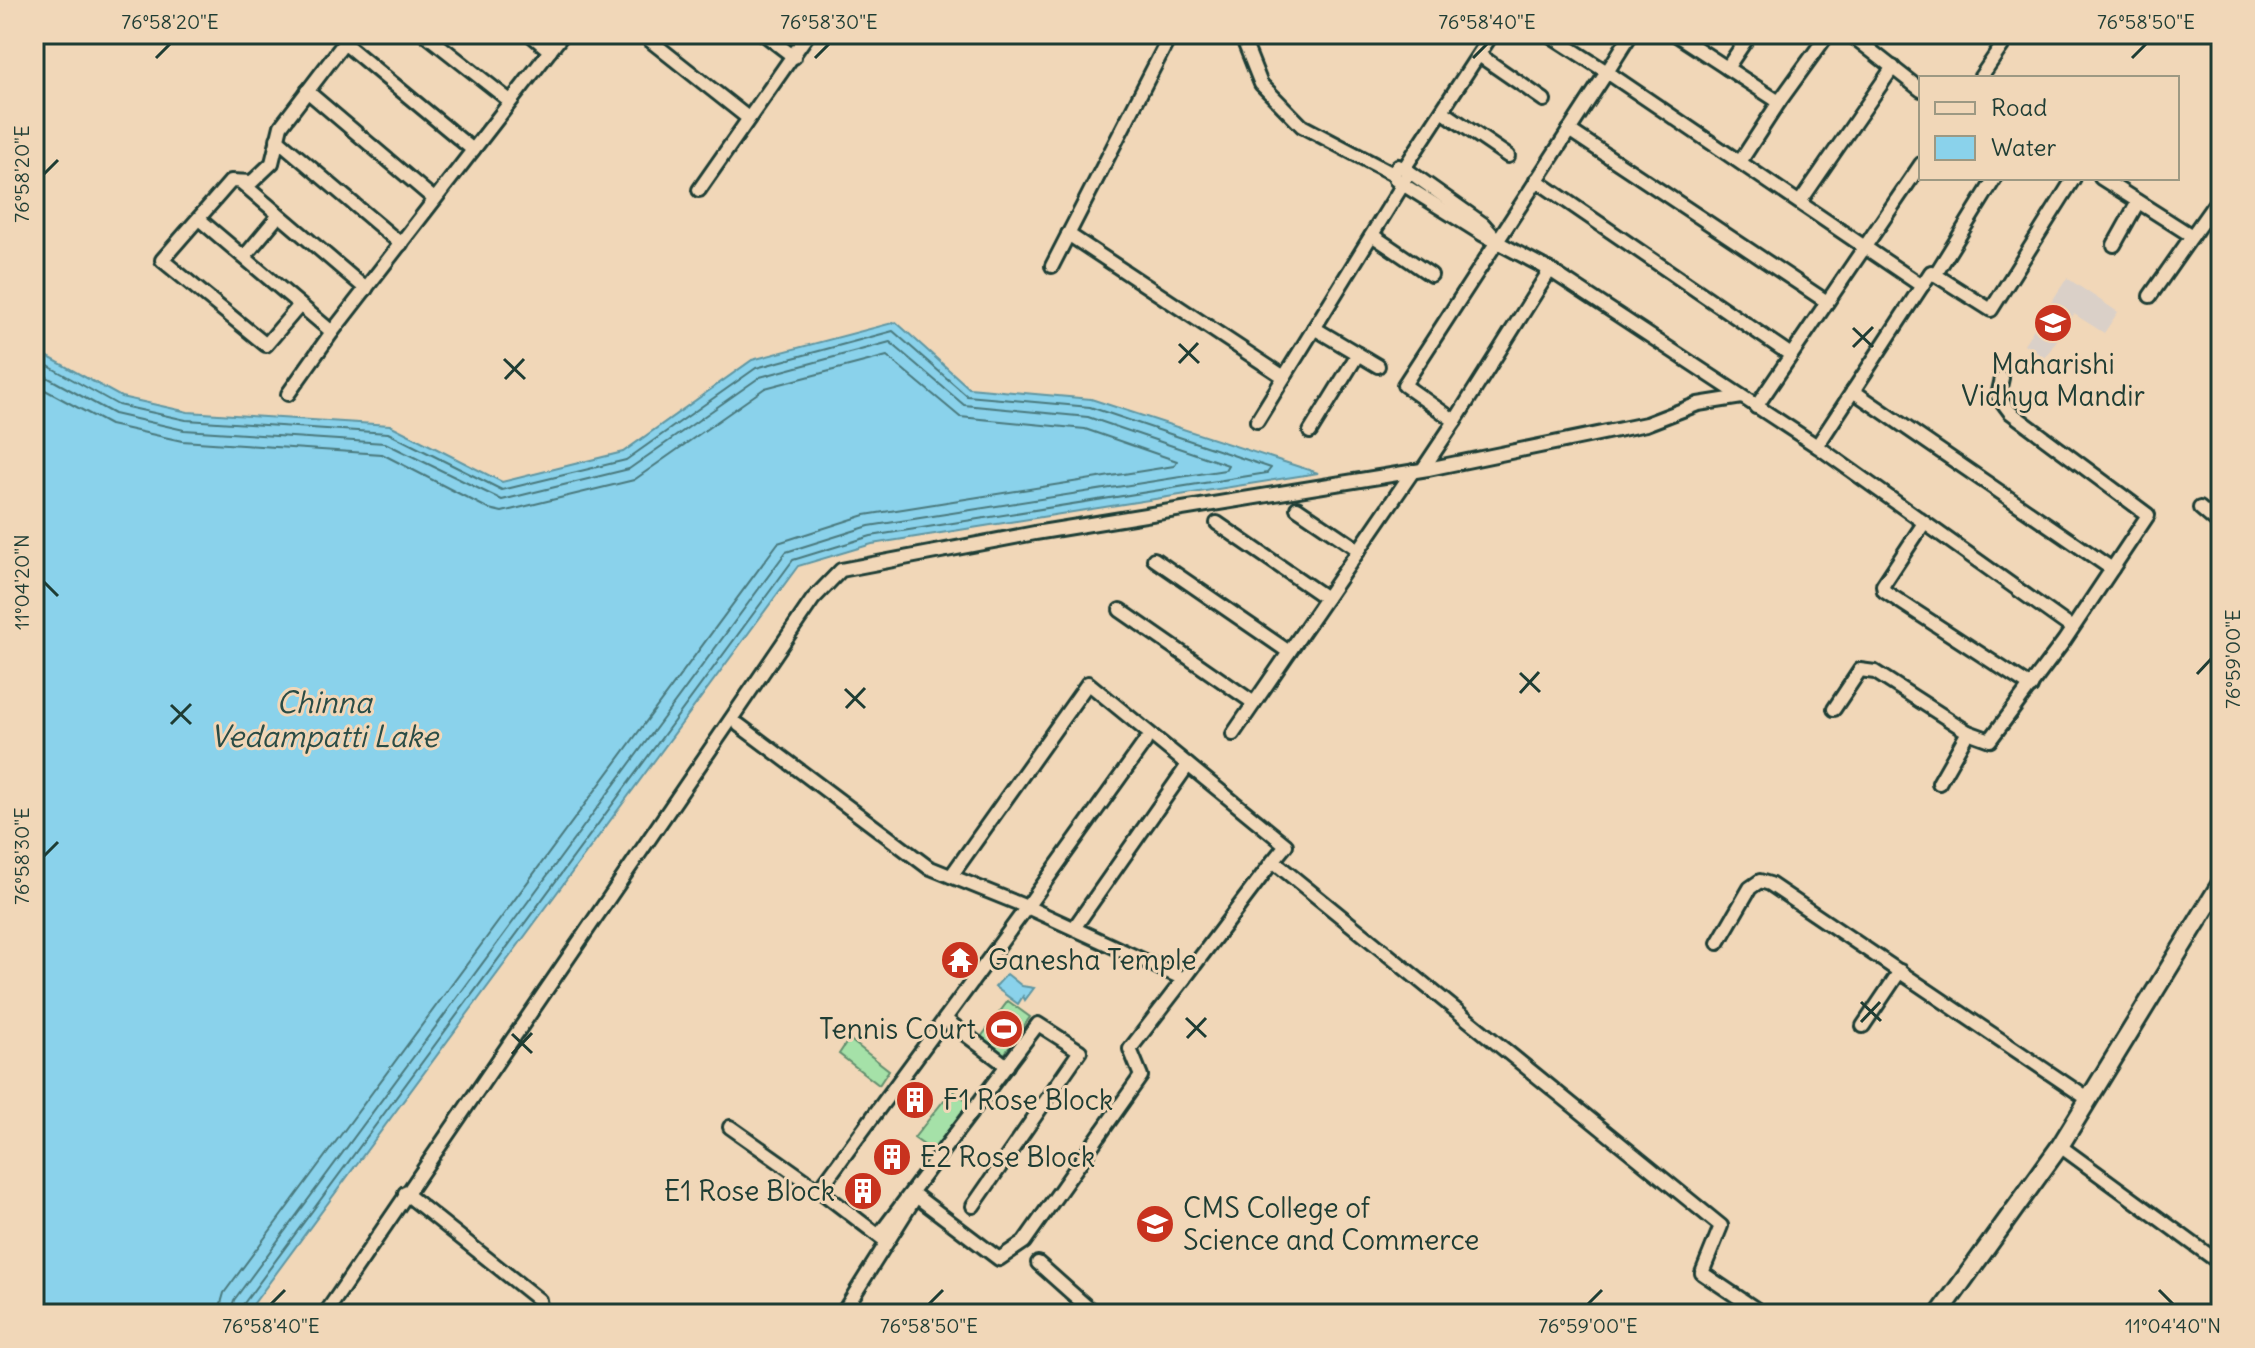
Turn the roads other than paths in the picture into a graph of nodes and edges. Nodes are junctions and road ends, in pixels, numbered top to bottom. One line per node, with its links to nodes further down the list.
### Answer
1 (425, 34): 28 (street)
2 (530, 34): 18 (street)
3 (563, 34): 18 (street)
4 (642, 34): 31 (street)
5 (764, 34): 20 (street)
6 (808, 34): 20 (street)
7 (1171, 34): 51 (street)
8 (1241, 34): 38 (street)
9 (1492, 34): 19 (street)
10 (1631, 34): 23 (street)
11 (1675, 34): 22 (street)
12 (1750, 34): 22 (street)
13 (1828, 34): 29 (street)
14 (1850, 34): 21 (street)
15 (2010, 34): 24 (street)
16 (1552, 35): 23 (street)
17 (348, 39): 26 (street); 34 (street)
18 (550, 51): 28 (street)
19 (1479, 55): 27 (street); 30 (street)
20 (794, 57): 31 (street)
21 (1893, 67): 25 (street); 47 (street)
22 (1727, 68): 29 (street)
23 (1607, 72): 32 (street); 36 (street)
24 (1981, 76)
25 (1919, 88)
26 (307, 91): 33 (street); 46 (street)
27 (1544, 100)
28 (510, 101): 34 (street)
29 (1779, 102): 36 (street)
30 (1442, 111): 35 (street); 38 (street)
31 (748, 118): 44 (street)
32 (1569, 130): 39 (street); 66 (street)
33 (277, 139): 43 (street); 55 (street)
34 (473, 150): 46 (street)
35 (1508, 156)
36 (1740, 162): 47 (street)
37 (1919, 167): 57 (street)
38 (1401, 174): 52 (street); 54 (street)
39 (1536, 180): 54 (street); 71 (street)
40 (1994, 180): 62 (street)
41 (2073, 180): 62 (street)
42 (2104, 180): 48 (street)
43 (242, 183): 49 (street); 50 (street)
44 (699, 190)
45 (2221, 195): 53 (street)
46 (434, 199): 55 (street)
47 (1800, 202): 57 (street)
48 (2138, 202): 53 (street); 56 (street)
49 (279, 215): 58 (street); 64 (street)
50 (199, 219): 58 (street); 67 (street)
51 (1068, 234): 59 (street); 73 (street)
52 (1372, 235): 61 (street); 68 (street)
53 (2192, 236): 65 (street)
54 (1498, 241): 60 (street); 80 (street)
55 (401, 244): 64 (street)
56 (2114, 245)
57 (1865, 246): 63 (street); 66 (street)
58 (244, 257): 67 (street)
59 (1052, 266)
60 (1550, 270): 77 (street); 80 (street)
61 (1431, 275)
62 (1935, 275): 63 (street)
63 (1922, 286): 75 (street)
64 (366, 289): 69 (street)
65 (2150, 296)
66 (1827, 302): 71 (street)
67 (300, 305): 69 (street)
68 (1314, 328): 70 (street); 73 (street)
69 (332, 332): 76 (street)
70 (1358, 354): 72 (street); 81 (street)
71 (1791, 355): 78 (street)
72 (1378, 366)
73 (1284, 377): 79 (street)
74 (2002, 378): 91 (street)
75 (1853, 391): 82 (street); 91 (street)
76 (288, 394)
77 (1742, 397): 78 (street); 83 (street)
78 (1756, 407): 82 (street)
79 (1257, 421)
80 (1455, 421): 83 (street)
81 (1310, 432)
82 (1817, 446): 87 (street)
83 (1418, 470): 89 (street); 120 (street)
84 (1297, 508): 89 (street)
85 (2200, 508): 88 (street)
86 (1217, 523): 92 (street)
87 (1924, 523): 94 (street); 96 (street)
88 (2221, 526)
89 (1359, 550): 92 (street)
90 (1154, 559): 95 (street)
91 (2112, 569): 94 (street)
92 (1326, 598): 95 (street)
93 (1120, 610): 97 (street)
94 (2072, 628): 96 (street)
95 (1289, 652): 97 (street)
96 (2031, 687): 100 (street)
97 (1254, 703): 101 (street)
98 (1834, 709): 100 (street)
99 (739, 725): 106 (street)
100 (1968, 732): 104 (street)
101 (1233, 734)
102 (1145, 742): 108 (street)
103 (1188, 765): 105 (street); 106 (street); 109 (street)
104 (1939, 783)
105 (1273, 861): 112 (street); 129 (street)
106 (951, 876): 108 (street)
107 (2221, 883): 116 (main road)
108 (1027, 907): 109 (street); 113 (street)
109 (1074, 928): 112 (street)
110 (1718, 943): 111 (street)
111 (1900, 971): 114 (street); 116 (street)
112 (1184, 979): 122 (street)
113 (945, 1019): 115 (street); 119 (street)
114 (1863, 1026)
115 (1007, 1066): 121 (street); 122 (street)
116 (2088, 1099): 118 (main road)
117 (730, 1127): 119 (street)
118 (2060, 1146): 124 (street); 130 (main road)
119 (819, 1190): 122 (street)
120 (405, 1193): 125 (street); 126 (street)
121 (973, 1206)
122 (883, 1238): 127 (street)
123 (1038, 1263): 128 (street)
124 (2221, 1264)
125 (326, 1314)
126 (541, 1314)
127 (842, 1314)
128 (1095, 1314)
129 (1763, 1314)
130 (1939, 1314)

